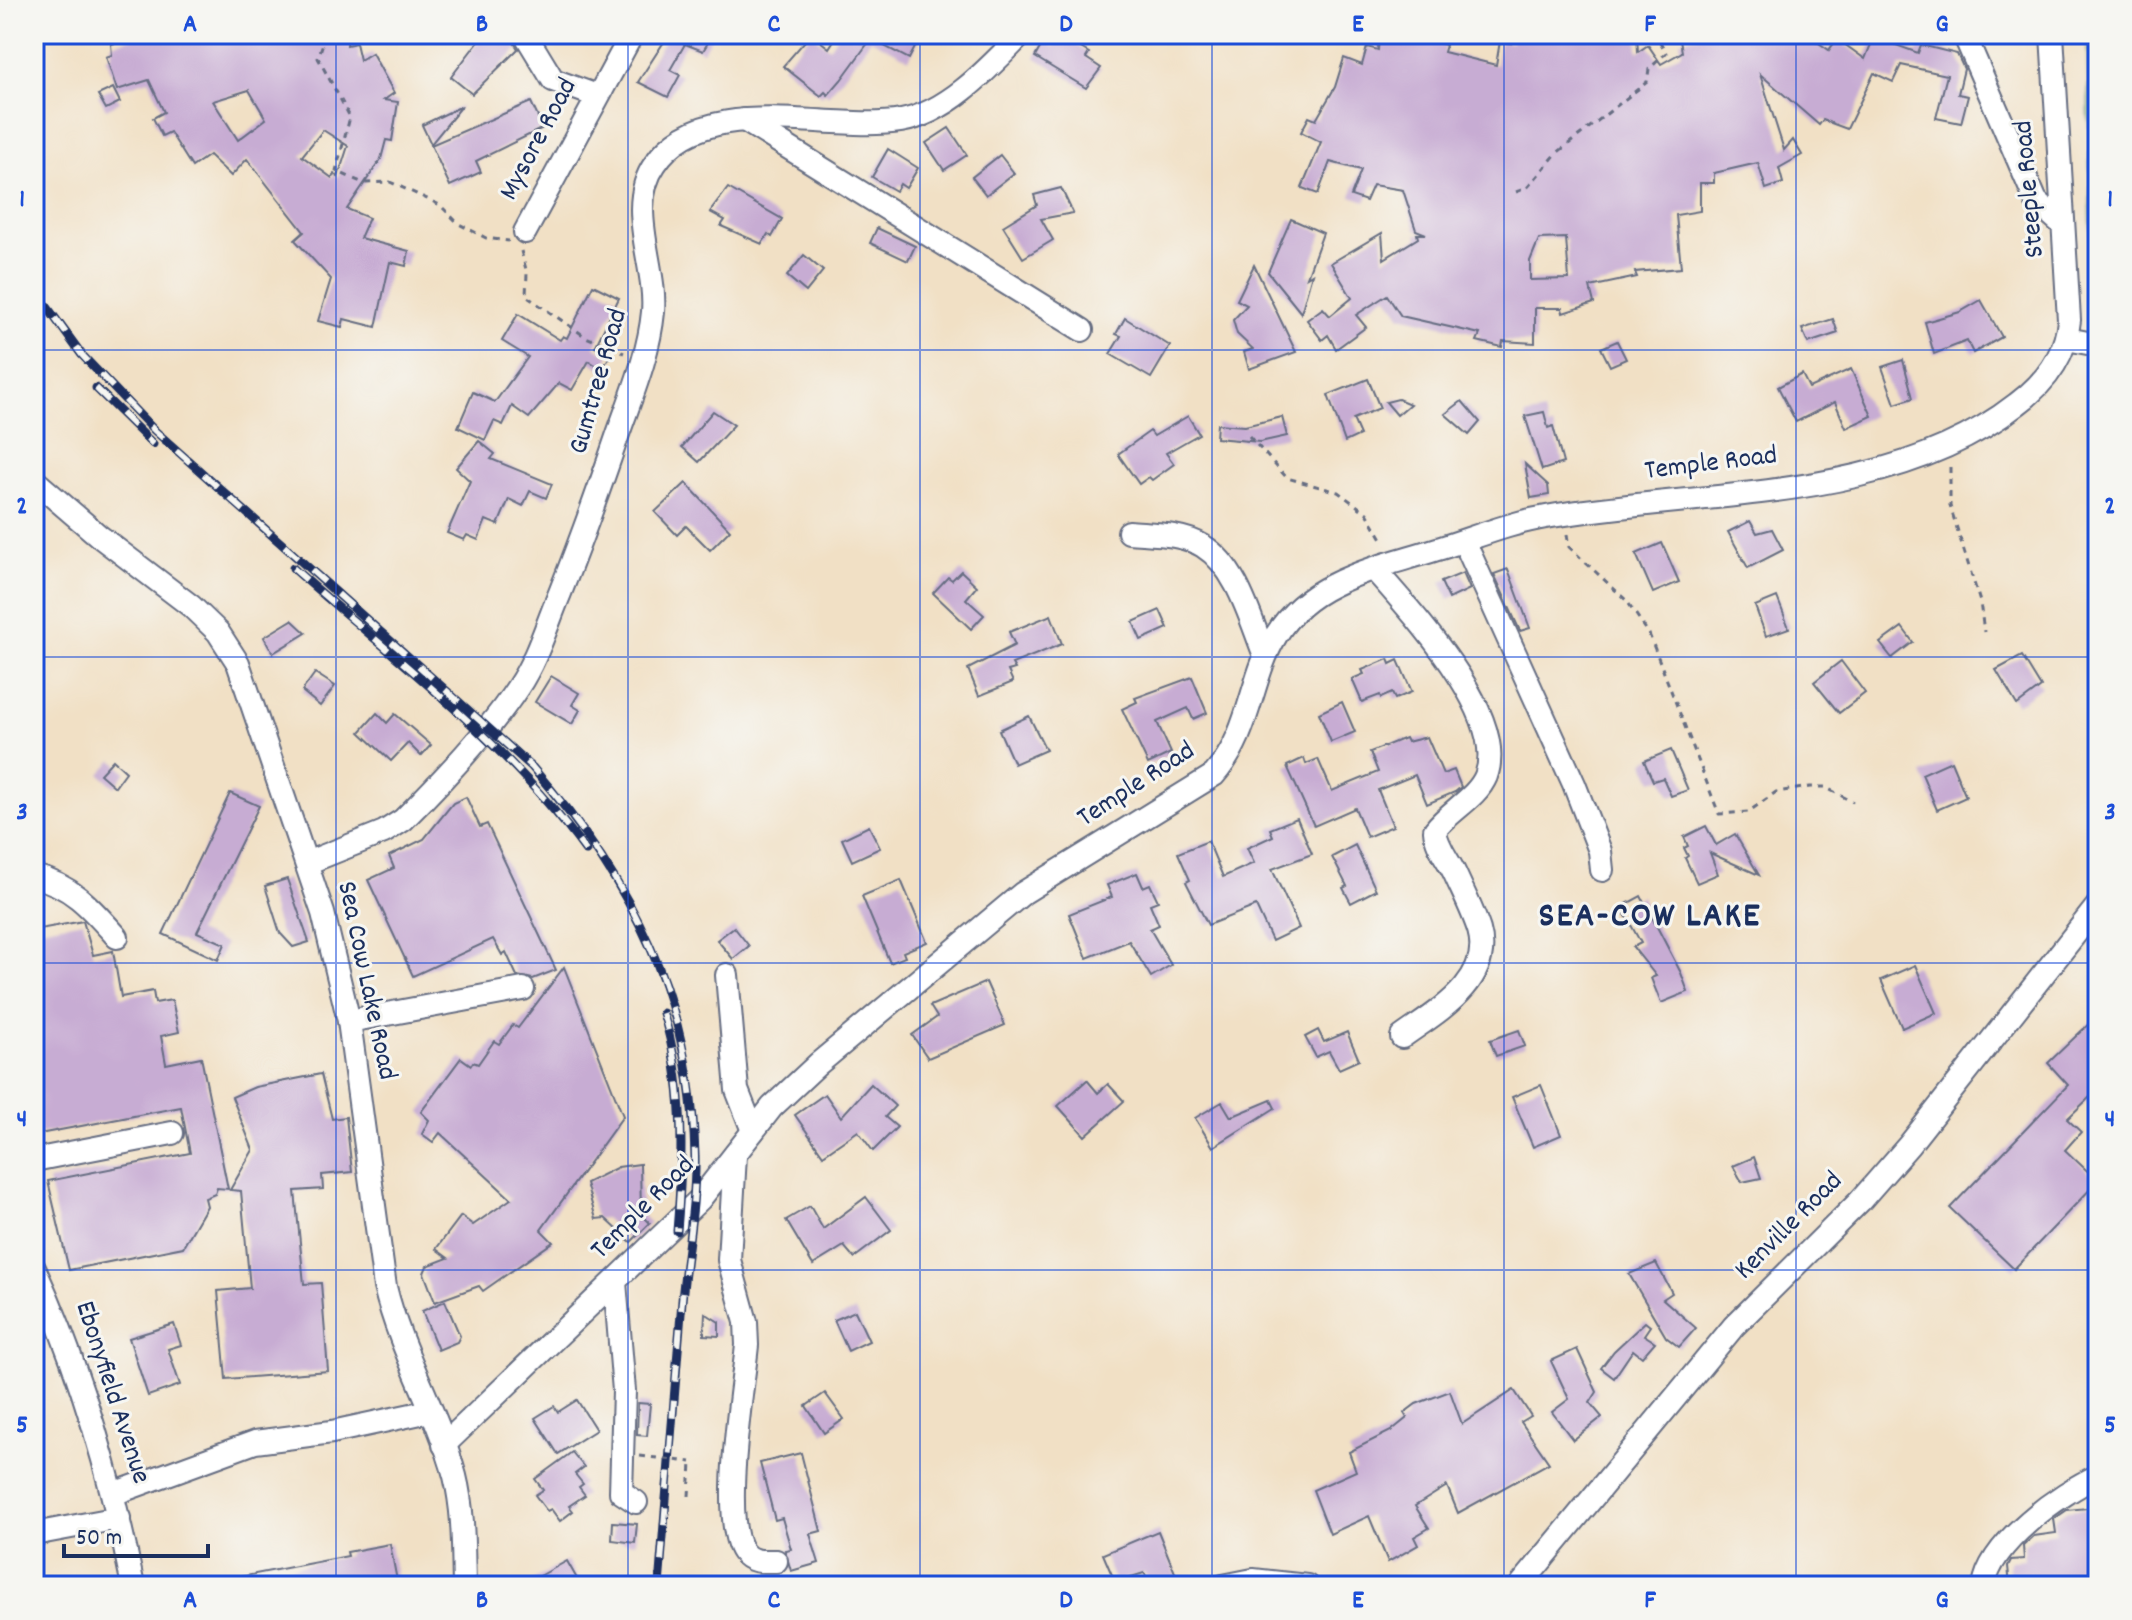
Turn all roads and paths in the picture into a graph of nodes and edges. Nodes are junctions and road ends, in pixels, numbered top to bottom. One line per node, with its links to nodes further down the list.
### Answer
1 (326, 34): 12 (path)
2 (525, 34): 8 (street)
3 (632, 34): 8 (street, Mysore Road)
4 (1022, 34): 9 (street, Gumtree Road)
5 (1656, 34): 10 (path)
6 (1964, 34): 11 (street)
7 (2052, 34): 11 (street, Steeple Road)
8 (597, 96): 12 (street, Mysore Road)
9 (744, 120): 13 (street); 16 (street, Gumtree Road)
10 (1516, 192)
11 (2062, 224): 14 (street, Steeple Road)
12 (525, 232): 16 (path)
13 (1082, 330)
14 (2067, 339): 15 (street); 18 (street, Temple Road)
15 (2098, 345)
16 (644, 357): 28 (street, Gumtree Road)
17 (1249, 436): 23 (path)
18 (1950, 447): 20 (street, Temple Road); 25 (path)
19 (34, 480): 28 (street, Sea Cow Lake Road)
20 (1563, 515): 22 (street, Temple Road); 27 (path)
21 (1129, 532): 26 (street)
22 (1464, 541): 23 (street, Temple Road); 29 (street)
23 (1397, 562): 24 (street, Temple Road)
24 (1374, 569): 26 (street, Temple Road); 36 (street)
25 (1984, 632)
26 (1264, 653): 37 (street, Temple Road)
27 (1853, 802)
28 (309, 862): 35 (street, Sea Cow Lake Road)
29 (1602, 870)
30 (34, 876): 32 (street)
31 (2098, 905): 57 (street, Kenville Road)
32 (117, 937)
33 (727, 975): 37 (street)
34 (523, 989): 35 (street)
35 (349, 1021): 43 (street, Sea Cow Lake Road)
36 (1402, 1037)
37 (753, 1131): 39 (street, Temple Road)
38 (172, 1133): 40 (street)
39 (735, 1155): 42 (street, Temple Road); 52 (street)
40 (34, 1160)
41 (34, 1268): 47 (street, Ebonyfield Avenue)
42 (615, 1282): 44 (street, Temple Road); 49 (street)
43 (430, 1411): 44 (street, Sea Cow Lake Road); 47 (street)
44 (444, 1445): 54 (street, Sea Cow Lake Road)
45 (640, 1456): 48 (path, bridge)
46 (2098, 1476): 58 (street)
47 (113, 1494): 50 (street, Ebonyfield Avenue)
48 (689, 1496)
49 (636, 1502)
50 (119, 1518): 51 (street); 53 (street, Ebonyfield Avenue)
51 (34, 1534)
52 (776, 1561)
53 (133, 1586)
54 (464, 1586)
55 (1223, 1586): 56 (street)
56 (1307, 1586)
57 (1520, 1586)
58 (1984, 1586)

